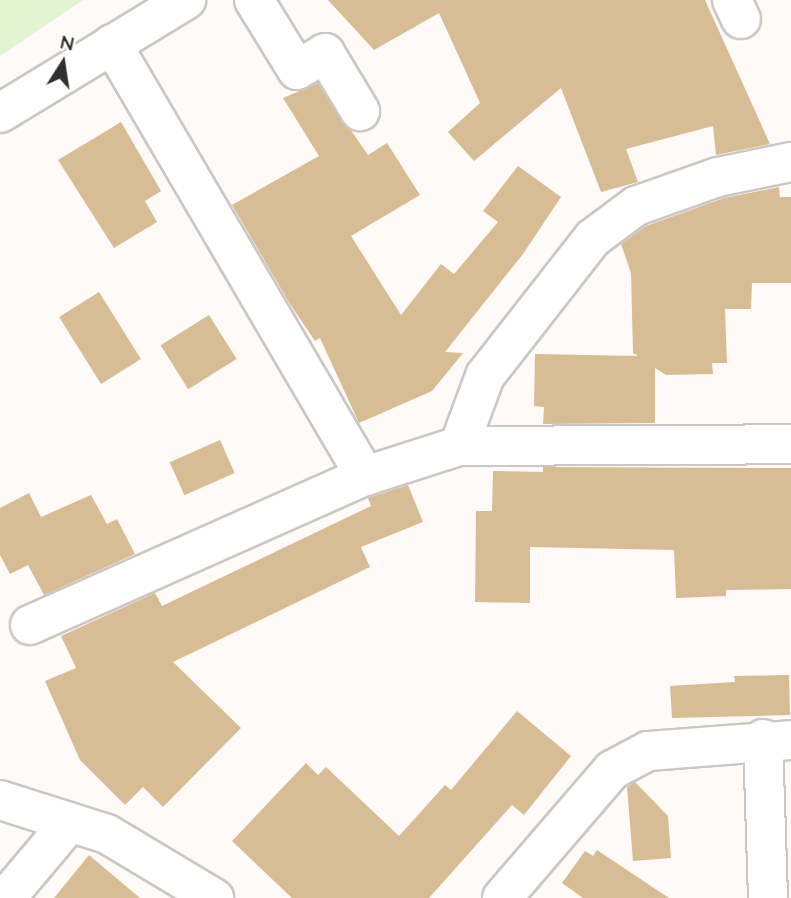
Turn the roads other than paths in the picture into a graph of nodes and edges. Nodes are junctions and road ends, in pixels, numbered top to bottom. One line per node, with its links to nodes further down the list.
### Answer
1 (186, 0): 3 (street)
2 (254, 0): 4 (street)
3 (112, 44): 5 (street); 9 (street)
4 (360, 111)
5 (0, 113)
6 (791, 162): 8 (street)
7 (791, 444): 8 (street)
8 (458, 446): 9 (street)
9 (365, 476): 10 (street)
10 (30, 625)
11 (777, 739): 16 (street); 17 (street)
12 (0, 800): 13 (street)
13 (70, 822): 14 (street); 15 (street)
14 (6, 898)
15 (214, 898)
16 (502, 898)
17 (768, 898)

